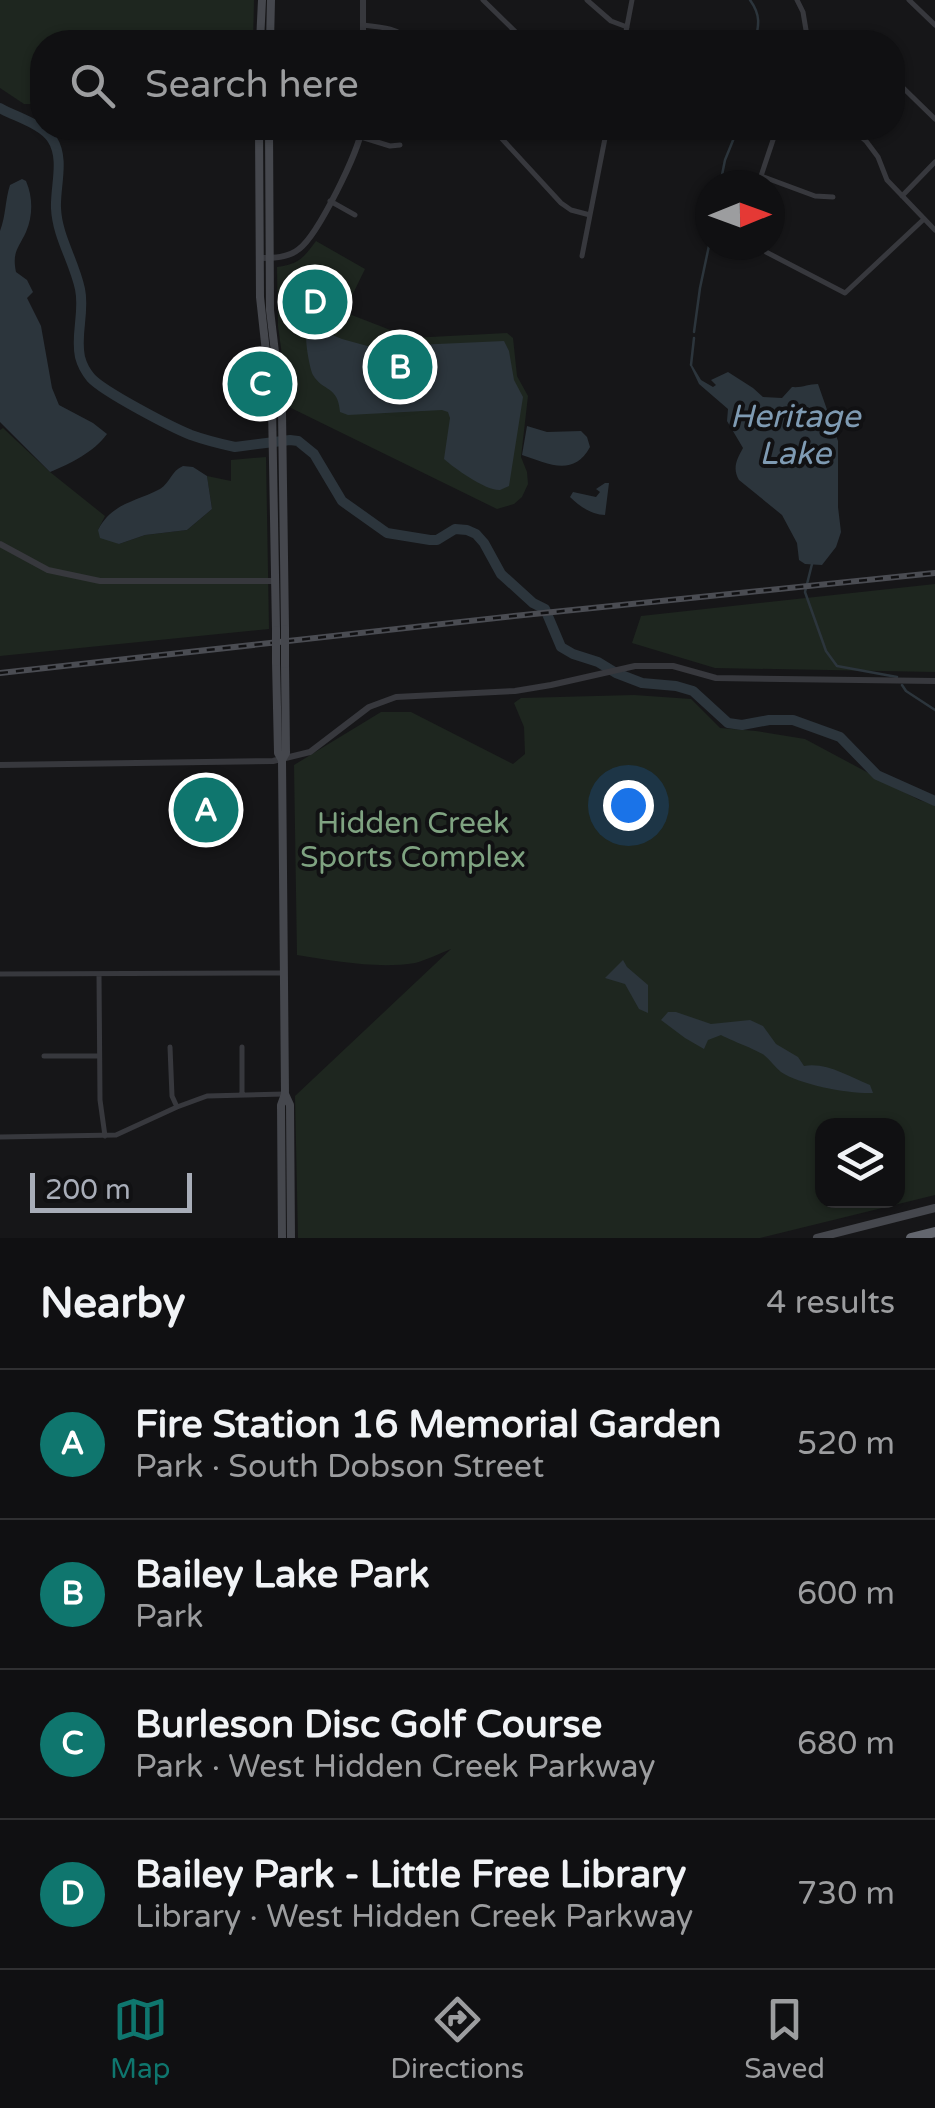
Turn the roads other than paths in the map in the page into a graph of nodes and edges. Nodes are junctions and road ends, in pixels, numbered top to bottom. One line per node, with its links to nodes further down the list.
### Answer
1 (262, 0): 12 (main road)
2 (271, 0): 13 (main road)
3 (363, 0): 9 (street)
4 (483, 0): 16 (street)
5 (586, 0): 11 (street)
6 (632, 0): 11 (street)
7 (797, 0): 18 (street)
8 (913, 1): 10 (street)
9 (363, 25): 14 (street); 15 (street)
10 (935, 25)
11 (627, 27): 17 (street)
12 (261, 30)
13 (270, 30)
14 (363, 30)
15 (394, 30)
16 (514, 30)
17 (626, 30)
18 (806, 30)
19 (905, 90): 20 (street)
20 (935, 119)
21 (260, 140): 39 (main road)
22 (269, 140): 39 (main road)
23 (359, 140): 33 (street)
24 (376, 140): 29 (street)
25 (503, 140): 35 (street)
26 (605, 140): 35 (street)
27 (773, 140): 32 (street)
28 (865, 140): 31 (street)
29 (400, 145)
30 (935, 162): 31 (street)
31 (902, 196): 36 (street)
32 (833, 198)
33 (330, 202): 34 (street); 39 (street)
34 (355, 215)
35 (590, 215): 38 (street)
36 (924, 219): 37 (street); 40 (street)
37 (935, 230)
38 (582, 256)
39 (265, 258): 42 (main road)
40 (781, 260)
41 (0, 544): 42 (street)
42 (279, 581): 44 (main road, bridge)
43 (935, 681): 44 (street)
44 (282, 760): 45 (street); 46 (main road)
45 (0, 765)
46 (284, 973): 48 (street); 53 (main road)
47 (0, 974): 48 (street)
48 (99, 974): 52 (street)
49 (170, 1047): 55 (street)
50 (242, 1047): 54 (street)
51 (44, 1056): 52 (street)
52 (100, 1056): 56 (street)
53 (285, 1094): 54 (street); 60 (main road); 61 (main road)
54 (242, 1095): 55 (street)
55 (177, 1107): 56 (street)
56 (105, 1136): 57 (street)
57 (0, 1137)
58 (935, 1208): 62 (main road)
59 (935, 1232): 63 (highway)
60 (280, 1238)
61 (292, 1238)
62 (817, 1238)
63 (910, 1238)

